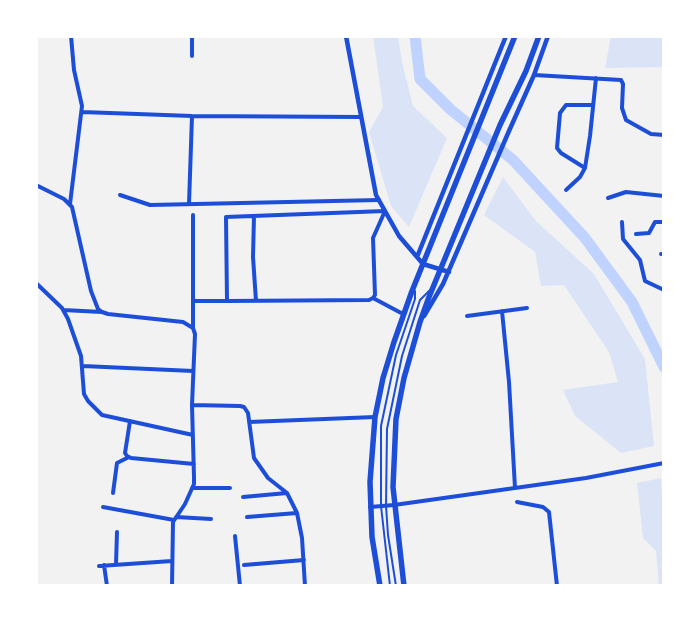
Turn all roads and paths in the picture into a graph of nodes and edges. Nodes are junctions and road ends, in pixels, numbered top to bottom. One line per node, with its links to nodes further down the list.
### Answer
1 (71, 36): 12 (street)
2 (192, 36): 8 (street)
3 (346, 36): 14 (street)
4 (506, 36): 31 (street)
5 (515, 36): 32 (highway)
6 (539, 36): 33 (highway)
7 (548, 36): 9 (street)
8 (192, 56)
9 (534, 75): 10 (street); 34 (street)
10 (596, 78): 11 (street); 15 (street)
11 (593, 105): 16 (street); 16 (street)
12 (82, 112): 13 (street); 23 (street)
13 (192, 116): 14 (street); 24 (street)
14 (361, 117): 22 (street)
15 (664, 135)
16 (585, 168): 18 (street)
17 (36, 185): 23 (street)
18 (566, 190)
19 (120, 195): 24 (street)
20 (664, 196): 21 (street)
21 (608, 198)
22 (379, 200): 24 (street); 25 (street)
23 (69, 203): 46 (street)
24 (189, 204)
25 (385, 211): 27 (street); 31 (street); 39 (street)
26 (193, 215): 41 (street)
27 (254, 216): 40 (street); 42 (street)
28 (622, 222): 38 (street)
29 (664, 222): 30 (street)
30 (636, 234)
31 (418, 257): 32 (street)
32 (423, 264): 33 (street); 36 (highway)
33 (441, 270): 34 (street); 37 (highway)
34 (449, 272): 49 (street)
35 (36, 283): 44 (street)
36 (414, 286): 47 (highway); 69 (lane)
37 (434, 287): 49 (highway); 70 (lane)
38 (664, 290)
39 (373, 298): 40 (street); 47 (street)
40 (256, 300): 42 (street)
41 (193, 301): 42 (street); 50 (street)
42 (227, 301)
43 (527, 308): 45 (street)
44 (63, 310): 46 (street); 51 (street)
45 (502, 311): 48 (street); 63 (street)
46 (102, 312): 50 (street)
47 (403, 314): 54 (highway)
48 (467, 316)
49 (420, 322): 68 (highway)
50 (193, 328): 52 (street)
51 (82, 366): 52 (street); 55 (street)
52 (193, 371): 53 (street)
53 (192, 405): 56 (street); 57 (street)
54 (375, 416): 56 (street); 72 (highway)
55 (130, 421): 57 (street); 58 (street)
56 (249, 422): 65 (street)
57 (193, 435): 60 (street)
58 (129, 457): 60 (street); 64 (street)
59 (664, 463): 63 (street)
60 (194, 464): 61 (street)
61 (192, 488): 62 (street); 75 (street)
62 (230, 488)
63 (515, 488): 68 (street)
64 (113, 493)
65 (287, 493): 66 (street); 73 (street)
66 (243, 497)
67 (517, 502): 93 (street)
68 (394, 505): 70 (street); 92 (highway)
69 (381, 506): 70 (street); 72 (street); 90 (lane)
70 (386, 506): 91 (lane)
71 (104, 507): 75 (street)
72 (370, 507): 89 (highway)
73 (298, 514): 74 (street); 79 (street)
74 (247, 517)
75 (175, 518): 76 (street); 80 (street)
76 (212, 519)
77 (117, 532): 81 (street)
78 (235, 536): 87 (street)
79 (304, 560): 83 (street); 88 (street)
80 (172, 561): 81 (street); 86 (street)
81 (116, 564): 82 (street)
82 (104, 565): 84 (street); 85 (street)
83 (244, 565)
84 (99, 566)
85 (107, 586)
86 (172, 586)
87 (240, 586)
88 (305, 586)
89 (380, 586)
90 (390, 586)
91 (396, 586)
92 (404, 586)
93 (557, 586)

